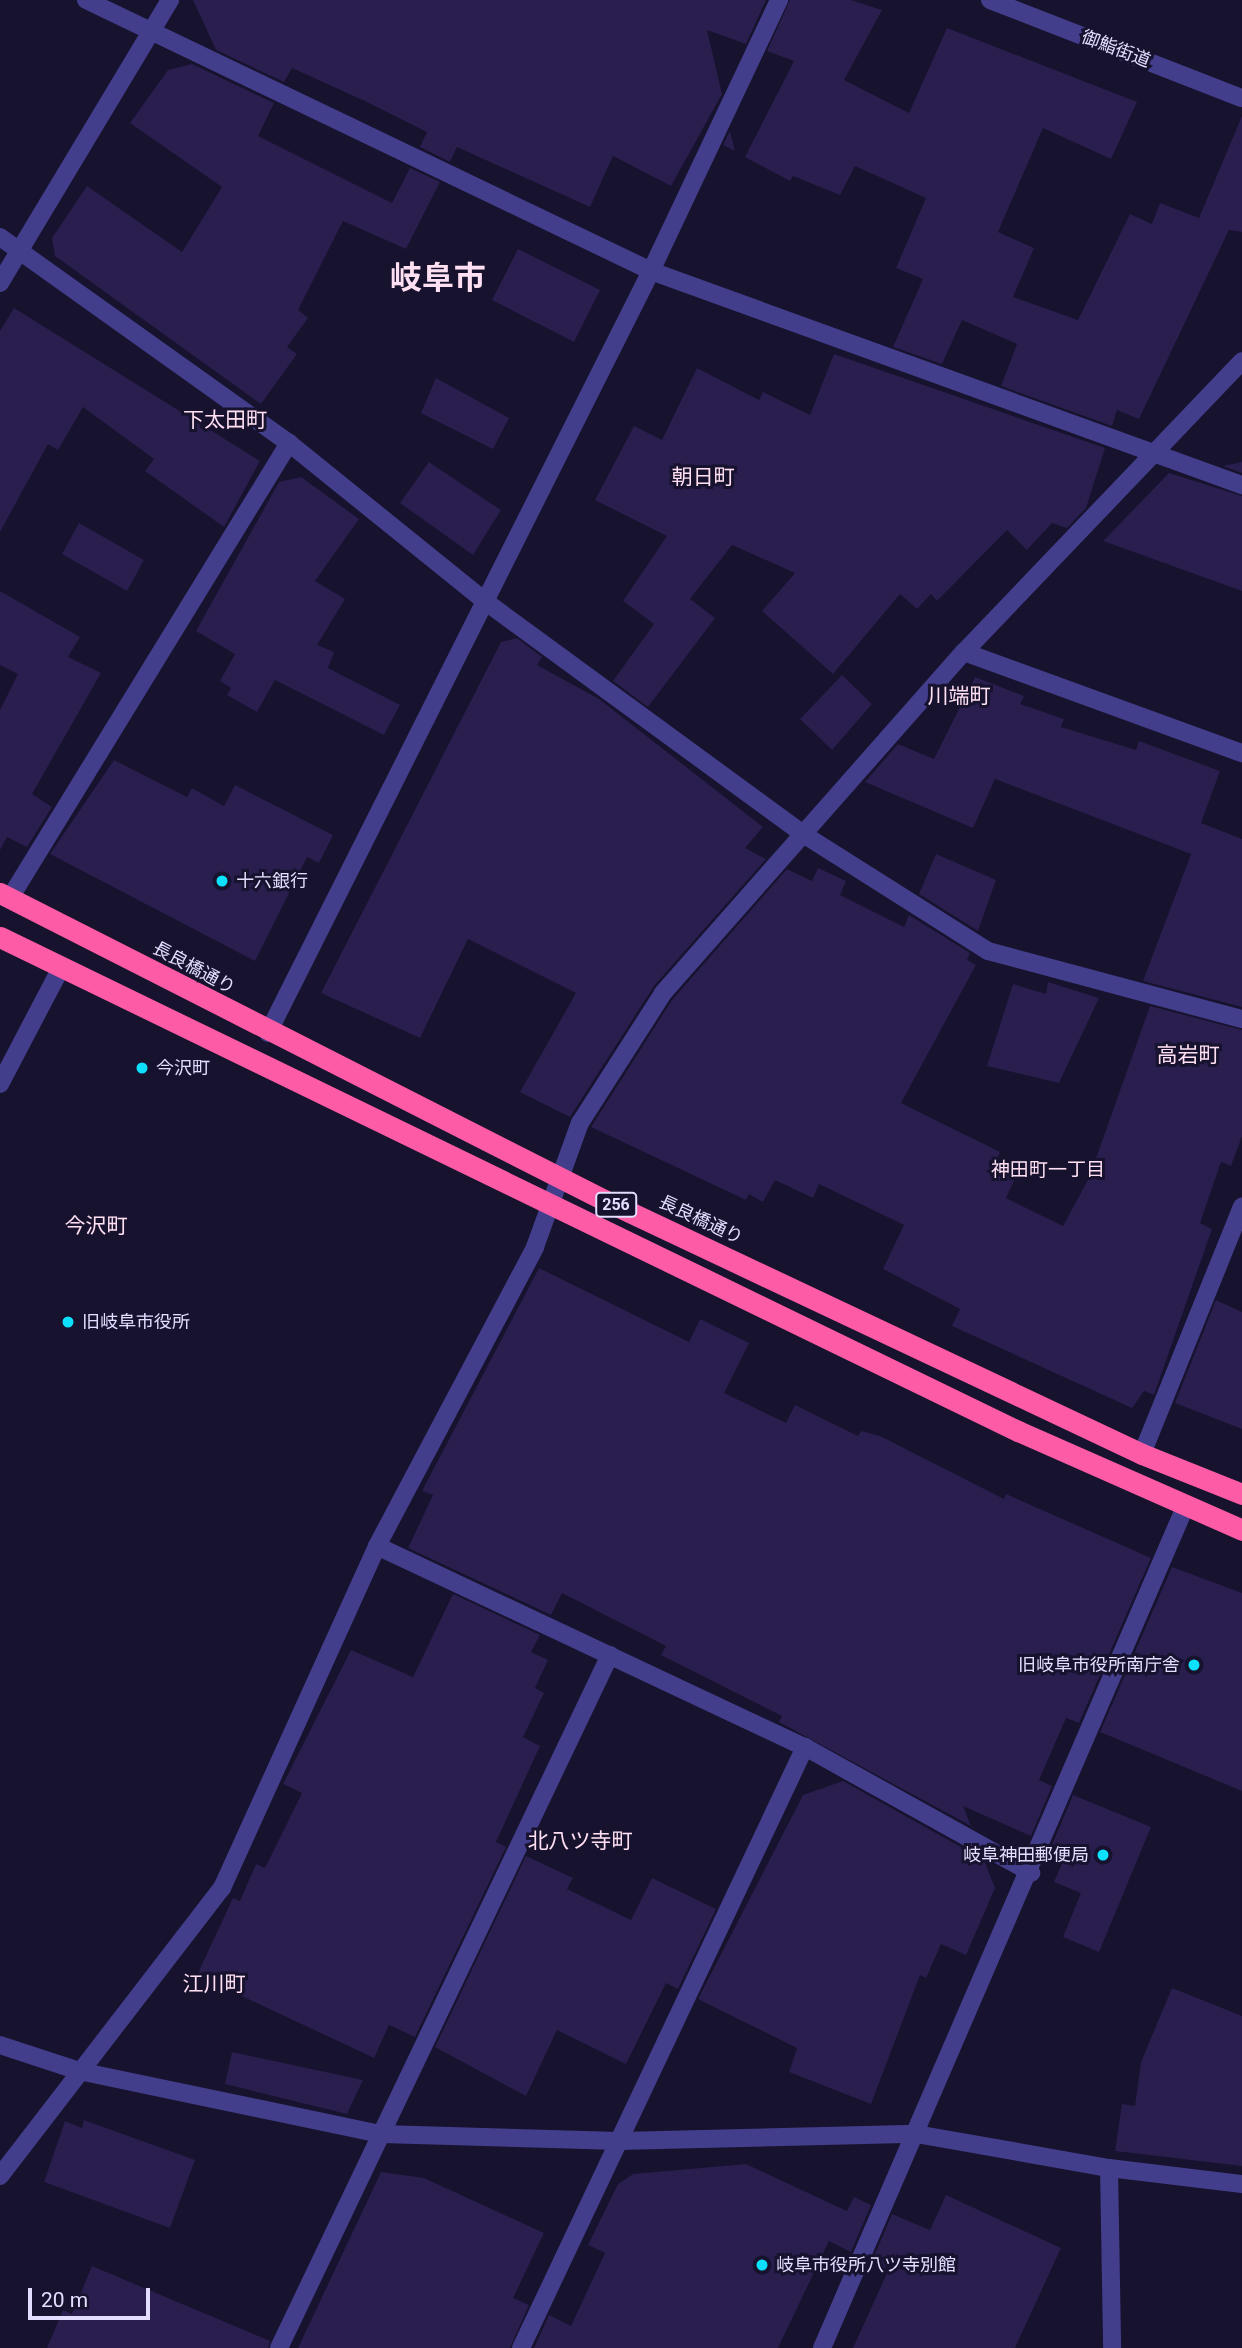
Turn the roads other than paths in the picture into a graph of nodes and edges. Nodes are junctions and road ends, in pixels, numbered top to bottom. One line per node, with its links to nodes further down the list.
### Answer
1 (86, 0): 5 (street)
2 (170, 0): 5 (street)
3 (779, 0): 9 (street)
4 (990, 0): 6 (street, 御鮨街道)
5 (153, 34): 8 (street); 9 (street)
6 (1242, 98)
7 (0, 237): 8 (street)
8 (18, 250): 10 (street); 12 (street)
9 (651, 271): 13 (street); 15 (street)
10 (0, 283)
11 (1242, 360): 13 (street)
12 (289, 443): 15 (street); 19 (street)
13 (1156, 456): 14 (street); 16 (street)
14 (1242, 485)
15 (482, 600): 18 (street); 23 (street)
16 (964, 652): 17 (street); 18 (street)
17 (1242, 753)
18 (803, 834): 22 (street); 25 (street)
19 (5, 895): 23 (highway, 長良橋通り / 256)
20 (0, 937): 21 (highway, 256)
21 (62, 966): 24 (street); 27 (highway, 256)
22 (1242, 1019)
23 (268, 1032): 25 (highway, 長良橋通り / 256)
24 (0, 1084)
25 (562, 1179): 27 (street); 28 (highway, 長良橋通り / 256)
26 (1242, 1206): 28 (street)
27 (551, 1208): 30 (highway, 256); 32 (street)
28 (1142, 1454): 29 (highway, 長良橋通り / 256)
29 (1242, 1494)
30 (1185, 1507): 31 (highway, 256); 35 (street)
31 (1242, 1530)
32 (377, 1546): 33 (street); 37 (street)
33 (610, 1655): 34 (street); 38 (street)
34 (805, 1747): 35 (street); 40 (street)
35 (1031, 1873): 39 (street)
36 (0, 2045): 37 (street)
37 (79, 2071): 38 (street); 42 (street)
38 (381, 2134): 40 (street); 44 (street)
39 (916, 2134): 40 (street); 41 (street); 46 (street)
40 (619, 2141): 45 (street)
41 (1109, 2168): 43 (street); 47 (street)
42 (0, 2176)
43 (1242, 2184)
44 (279, 2348)
45 (521, 2348)
46 (822, 2348)
47 (1112, 2348)

